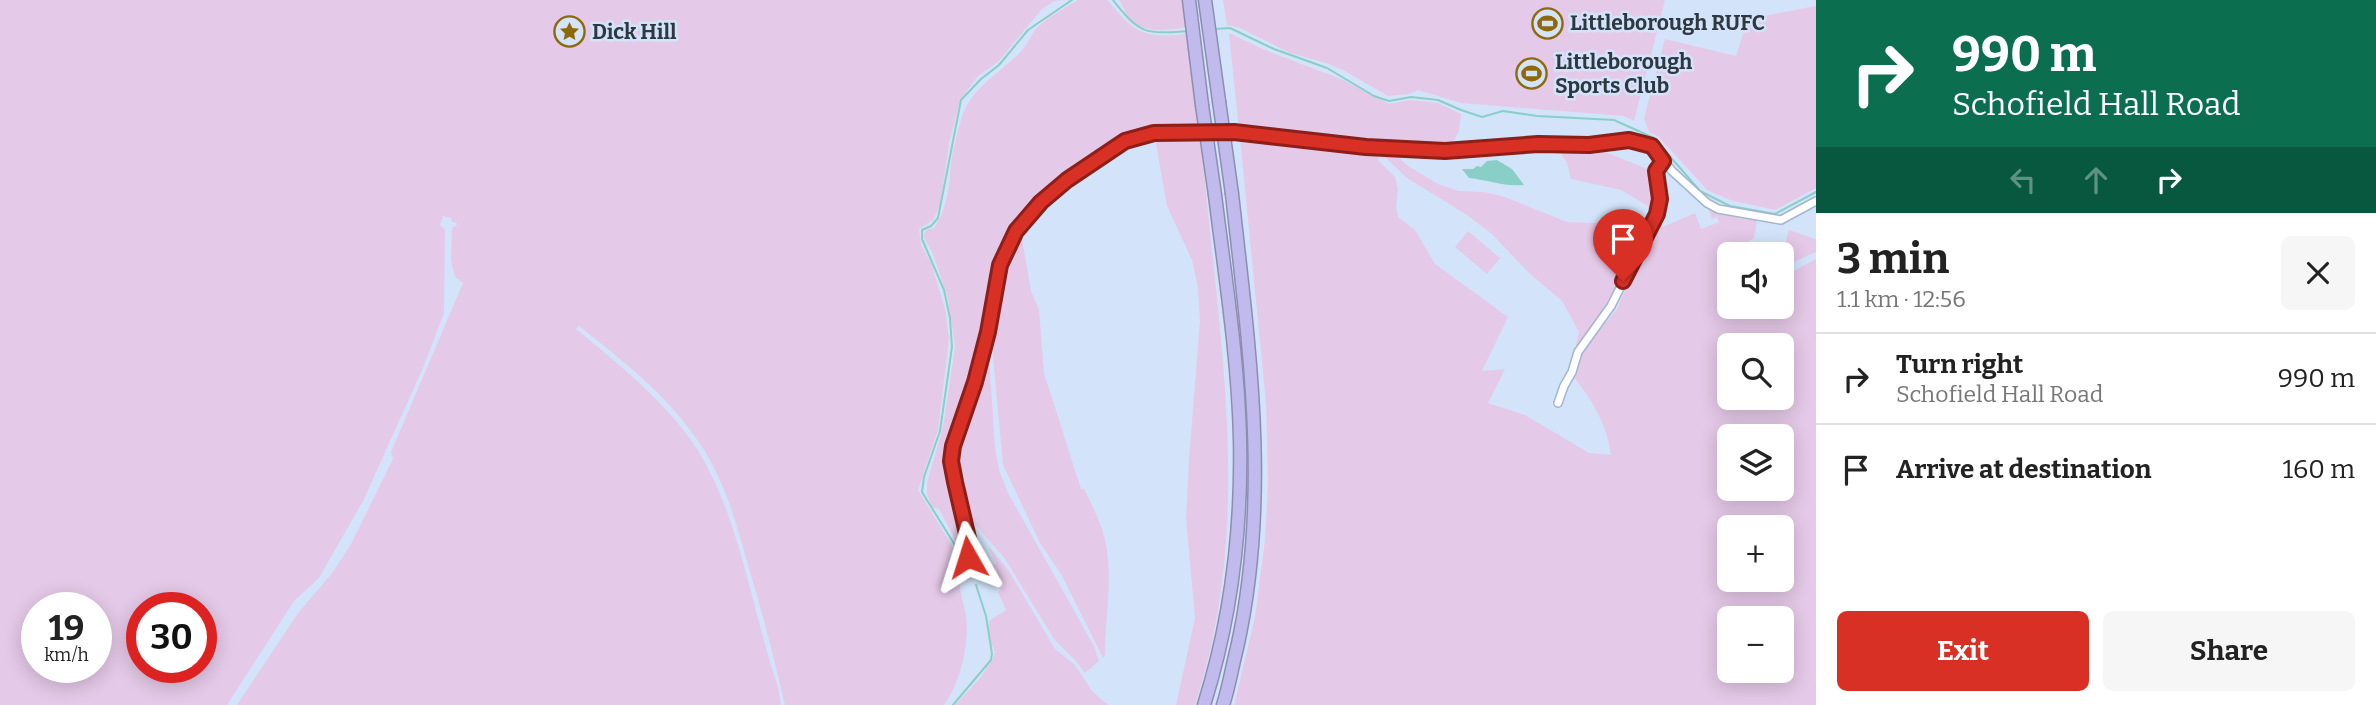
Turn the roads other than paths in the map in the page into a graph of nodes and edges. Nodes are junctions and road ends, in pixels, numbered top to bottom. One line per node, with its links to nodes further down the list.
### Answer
1 (1189, 0): 7 (highway, bridge)
2 (1205, 0): 8 (highway, bridge)
3 (1663, 161): 4 (street); 5 (street); 6 (street)
4 (1816, 201)
5 (1558, 403)
6 (968, 557)
7 (1204, 705)
8 (1223, 705)

